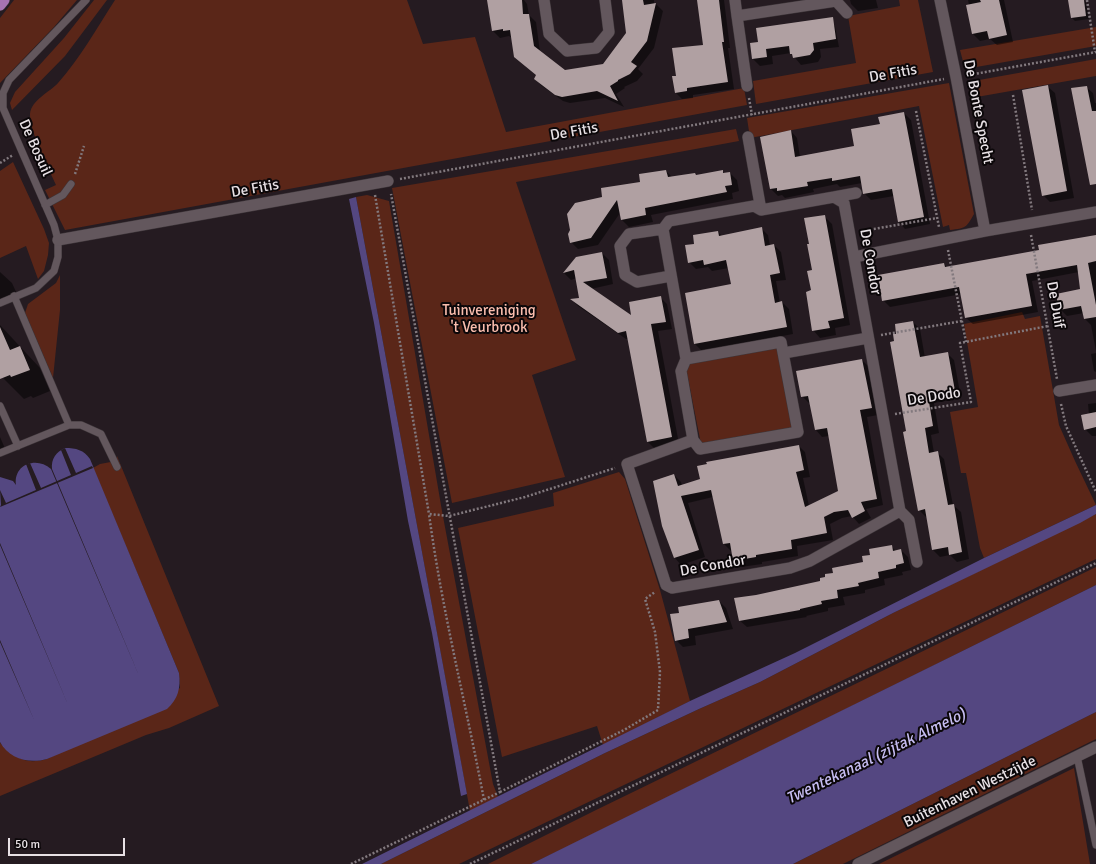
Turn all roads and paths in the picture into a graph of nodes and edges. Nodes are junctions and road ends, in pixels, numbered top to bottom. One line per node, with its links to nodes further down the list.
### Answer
1 (4, 0): 9 (main road)
2 (86, 0): 24 (lane, De Bosuil)
3 (544, 0): 4 (street)
4 (605, 0)
5 (735, 0): 11 (street)
6 (940, 0): 13 (street, De Bonte Specht)
7 (1087, 0): 12 (path)
8 (836, 1): 10 (street); 11 (street)
9 (0, 5)
10 (847, 13)
11 (737, 16): 14 (street)
12 (1096, 52): 13 (path, De Fitis)
13 (956, 77): 19 (path, De Fitis); 30 (street, De Bonte Specht)
14 (747, 86)
15 (1013, 94): 28 (path, De Duif)
16 (916, 111): 27 (path, De Dodo)
17 (748, 137): 25 (street)
18 (84, 146): 21 (path)
19 (388, 181): 20 (street, De Fitis); 57 (path)
20 (373, 183): 33 (street, De Fitis); 56 (path)
21 (71, 184): 24 (lane)
22 (856, 193): 23 (street)
23 (834, 197): 25 (street); 31 (street, De Condor)
24 (45, 204): 33 (lane, De Bosuil)
25 (761, 210): 29 (street)
26 (1096, 212): 28 (street)
27 (937, 218): 31 (path); 32 (path, De Dodo)
28 (1032, 223): 30 (street); 39 (path, De Duif)
29 (663, 229): 35 (street); 35 (street)
30 (985, 231): 32 (street)
31 (849, 233): 34 (street, De Condor)
32 (943, 239): 34 (street); 38 (path, De Dodo)
33 (58, 240): 36 (lane, De Bosuil)
34 (854, 256): 40 (street, De Condor)
35 (671, 276): 43 (street)
36 (14, 296): 37 (lane, De Bosuil); 48 (lane)
37 (0, 303)
38 (962, 321): 40 (path); 41 (path, De Dodo)
39 (1048, 326): 41 (path); 45 (path, De Duif)
40 (868, 338): 42 (street); 47 (street, De Condor)
41 (966, 342): 47 (path, De Dodo)
42 (784, 354): 43 (street); 49 (street)
43 (686, 359): 49 (street)
44 (1096, 385): 45 (street)
45 (1059, 390): 54 (path, De Duif)
46 (0, 406): 50 (lane)
47 (883, 416): 55 (street, De Condor)
48 (69, 425): 50 (lane); 53 (lane)
49 (693, 440): 52 (street)
50 (18, 446): 51 (lane)
51 (0, 453)
52 (627, 464): 57 (path); 60 (street, De Condor)
53 (117, 467)
54 (1096, 491)
55 (900, 511): 58 (street, De Condor); 60 (street, De Condor)
56 (429, 514): 57 (path); 64 (path)
57 (449, 516): 63 (path)
58 (917, 562)
59 (1096, 563): 67 (path)
60 (666, 585): 63 (path)
61 (1096, 747): 62 (street, Buitenhaven Westzijde)
62 (1077, 756): 65 (lane); 68 (street, Buitenhaven Westzijde)
63 (500, 792): 64 (path)
64 (484, 800): 66 (path)
65 (1096, 845)
66 (351, 864)
67 (470, 864)
68 (858, 864)

